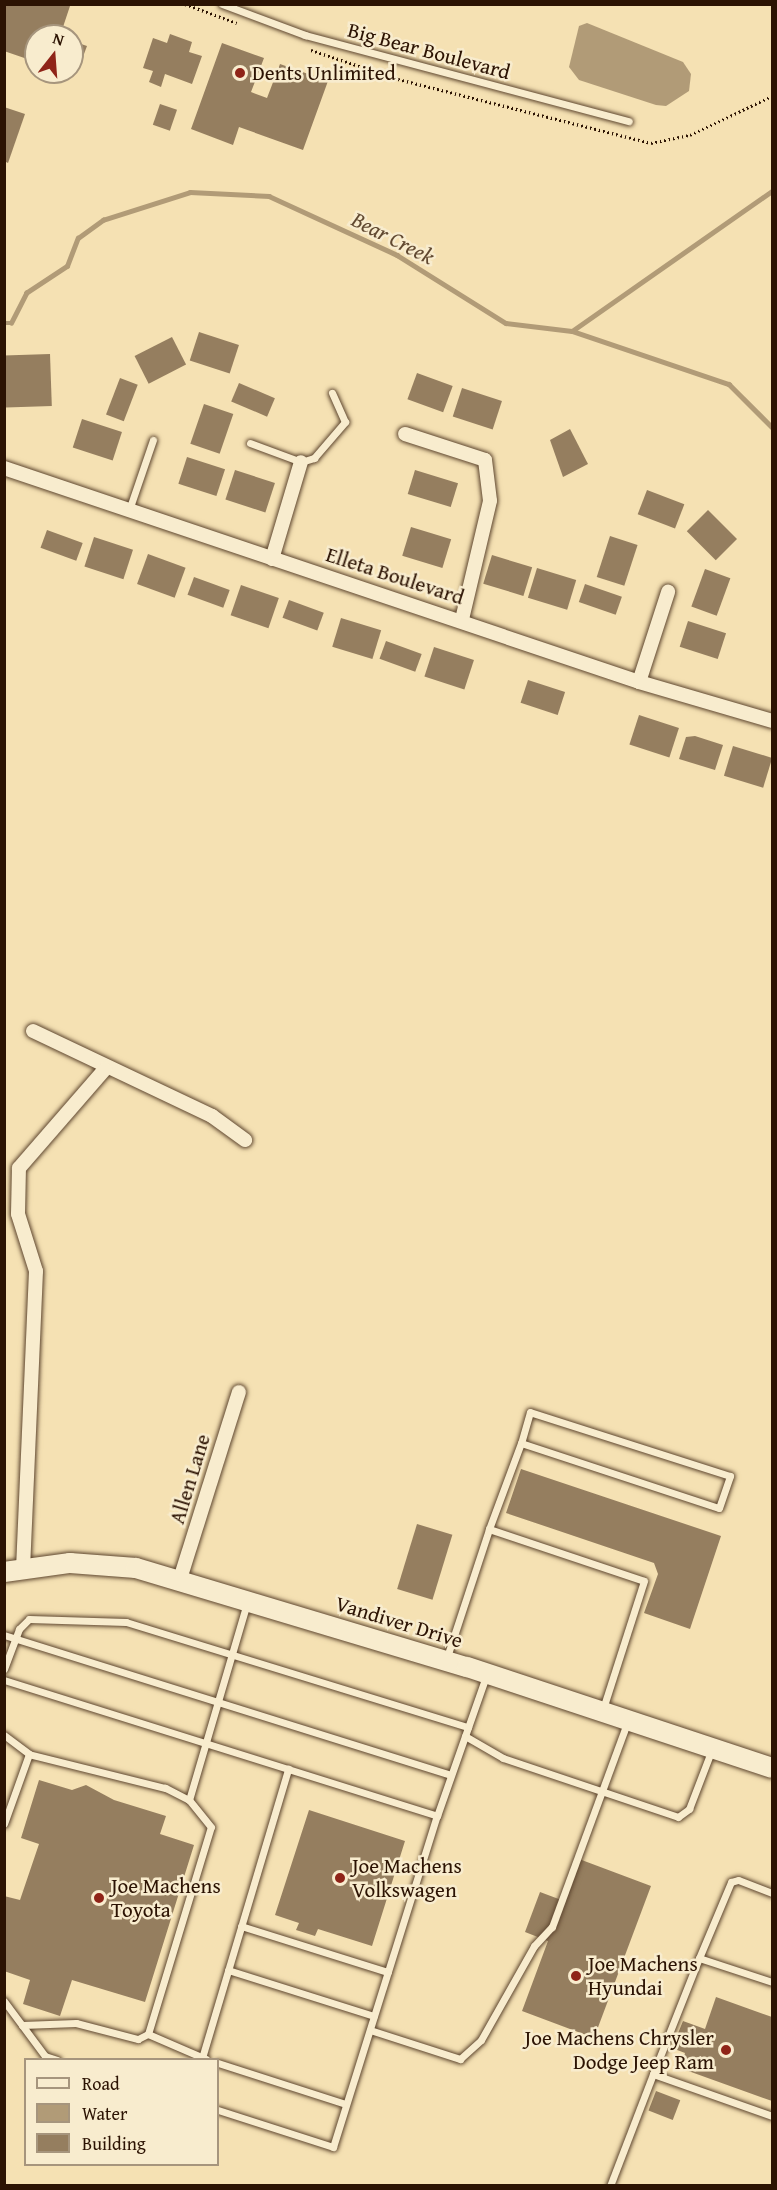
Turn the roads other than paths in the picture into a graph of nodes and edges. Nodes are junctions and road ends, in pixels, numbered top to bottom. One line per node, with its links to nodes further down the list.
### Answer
1 (222, 4): 2 (lane, Big Bear Boulevard)
2 (629, 122)
3 (332, 393): 7 (lane)
4 (405, 434): 12 (street)
5 (153, 440): 9 (lane)
6 (250, 443): 7 (lane)
7 (301, 462): 10 (street)
8 (4, 468): 9 (street, Elleta Boulevard)
9 (129, 510): 10 (street, Elleta Boulevard)
10 (272, 559): 12 (street, Elleta Boulevard)
11 (668, 592): 13 (street)
12 (462, 619): 13 (street, Elleta Boulevard)
13 (639, 682): 14 (street, Elleta Boulevard)
14 (772, 721)
15 (33, 1030): 16 (street)
16 (105, 1069): 17 (street); 21 (street)
17 (244, 1140)
18 (239, 1392): 22 (street, Allen Lane)
19 (521, 1443): 19 (lane); 20 (lane)
20 (489, 1529): 27 (lane); 32 (lane)
21 (14, 1570): 22 (main road, Vandiver Drive)
22 (180, 1580): 23 (main road, Vandiver Drive)
23 (248, 1601): 26 (lane); 27 (main road, Vandiver Drive)
24 (4, 1635): 25 (lane)
25 (16, 1638): 26 (lane); 28 (lane); 31 (lane)
26 (232, 1656): 31 (lane); 34 (lane)
27 (446, 1661): 29 (main road, Vandiver Drive)
28 (4, 1670)
29 (487, 1674): 32 (main road, Vandiver Drive); 34 (lane)
30 (4, 1680): 37 (lane)
31 (219, 1703): 37 (lane); 42 (lane)
32 (602, 1712): 33 (main road, Vandiver Drive)
33 (628, 1720): 38 (main road, Vandiver Drive); 43 (lane)
34 (468, 1727): 36 (lane)
35 (4, 1735): 39 (lane)
36 (465, 1736): 42 (lane); 43 (lane)
37 (208, 1744): 41 (lane); 44 (lane)
38 (713, 1748): 40 (main road, Vandiver Drive); 43 (lane)
39 (29, 1754): 44 (lane); 46 (lane)
40 (772, 1768)
41 (288, 1769): 45 (lane); 48 (lane)
42 (451, 1775): 45 (lane)
43 (602, 1792): 56 (lane)
44 (189, 1800): 57 (lane)
45 (437, 1816): 51 (lane)
46 (4, 1824)
47 (772, 1893): 49 (lane)
48 (241, 1926): 50 (lane); 51 (lane)
49 (699, 1958): 52 (lane); 62 (lane)
50 (228, 1970): 54 (lane); 60 (lane)
51 (388, 1971): 54 (lane)
52 (772, 1982)
53 (4, 2001): 55 (lane)
54 (374, 2016): 56 (lane)
55 (22, 2025): 57 (lane); 58 (lane)
56 (370, 2030): 63 (lane)
57 (148, 2034): 59 (lane)
58 (51, 2058)
59 (202, 2058)
60 (204, 2058)
61 (219, 2063): 63 (lane)
62 (653, 2074): 65 (lane); 66 (lane)
63 (346, 2104): 64 (lane)
64 (219, 2110)
65 (772, 2116)
66 (610, 2186)

